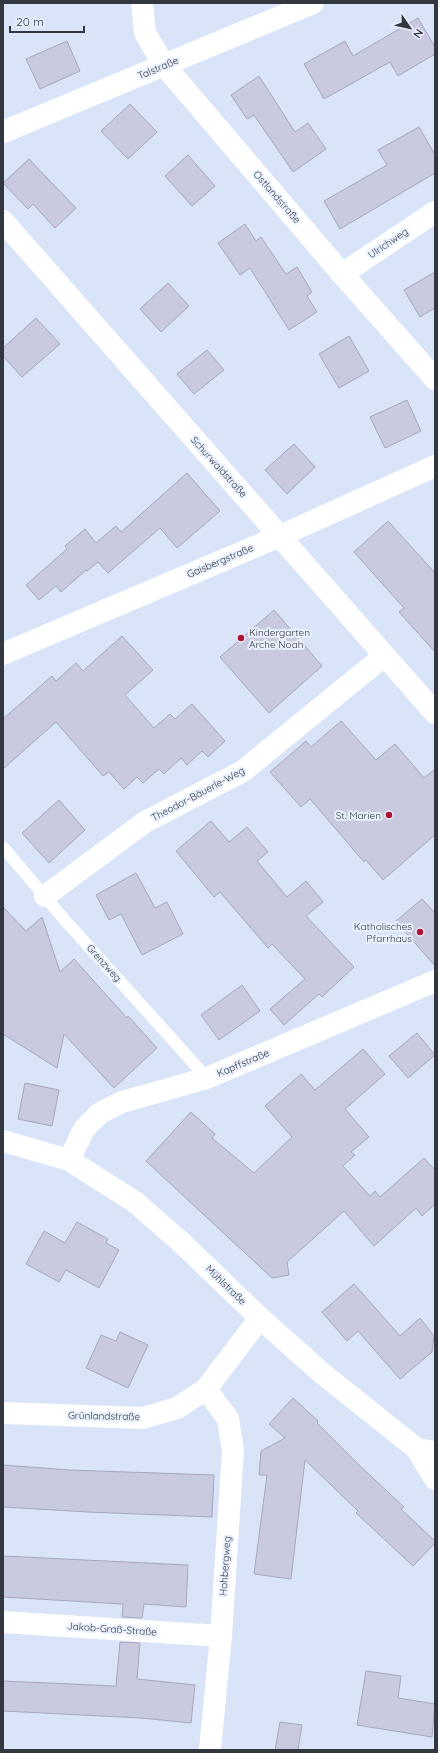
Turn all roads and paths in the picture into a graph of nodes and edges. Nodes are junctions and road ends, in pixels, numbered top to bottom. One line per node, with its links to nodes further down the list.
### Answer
1 (142, 3): 3 (street, Ostlandstraße)
2 (313, 3): 3 (street, Talstraße)
3 (164, 65): 4 (street, Talstraße); 7 (street, Ostlandstraße)
4 (3, 132)
5 (435, 212): 7 (street, Ulrichweg)
6 (3, 221): 10 (street, Schurwaldstraße)
7 (342, 274): 8 (street, Ostlandstraße)
8 (435, 379)
9 (435, 466): 10 (street, Gaisbergstraße)
10 (280, 536): 11 (street, Gaisbergstraße); 12 (street, Schurwaldstraße)
11 (3, 654)
12 (384, 656): 13 (street, Schurwaldstraße); 15 (street, Theodor-Bäuerle-Weg)
13 (435, 713)
14 (3, 847): 15 (lane, Grenzweg)
15 (45, 896): 17 (lane, Grenzweg)
16 (435, 981): 17 (street, Kapffstraße)
17 (207, 1078): 19 (street, Kapffstraße)
18 (3, 1141): 19 (street, Mühlstraße)
19 (69, 1160): 20 (street, Mühlstraße)
20 (260, 1318): 21 (street, Grünlandstraße); 23 (street, Mühlstraße)
21 (206, 1389): 22 (street, Grünlandstraße); 26 (street, Hohbergweg)
22 (3, 1413)
23 (426, 1451): 24 (street)
24 (435, 1479)
25 (3, 1622): 26 (street, Jakob-Graß-Straße)
26 (220, 1636): 27 (street, Hohbergweg)
27 (210, 1750)

